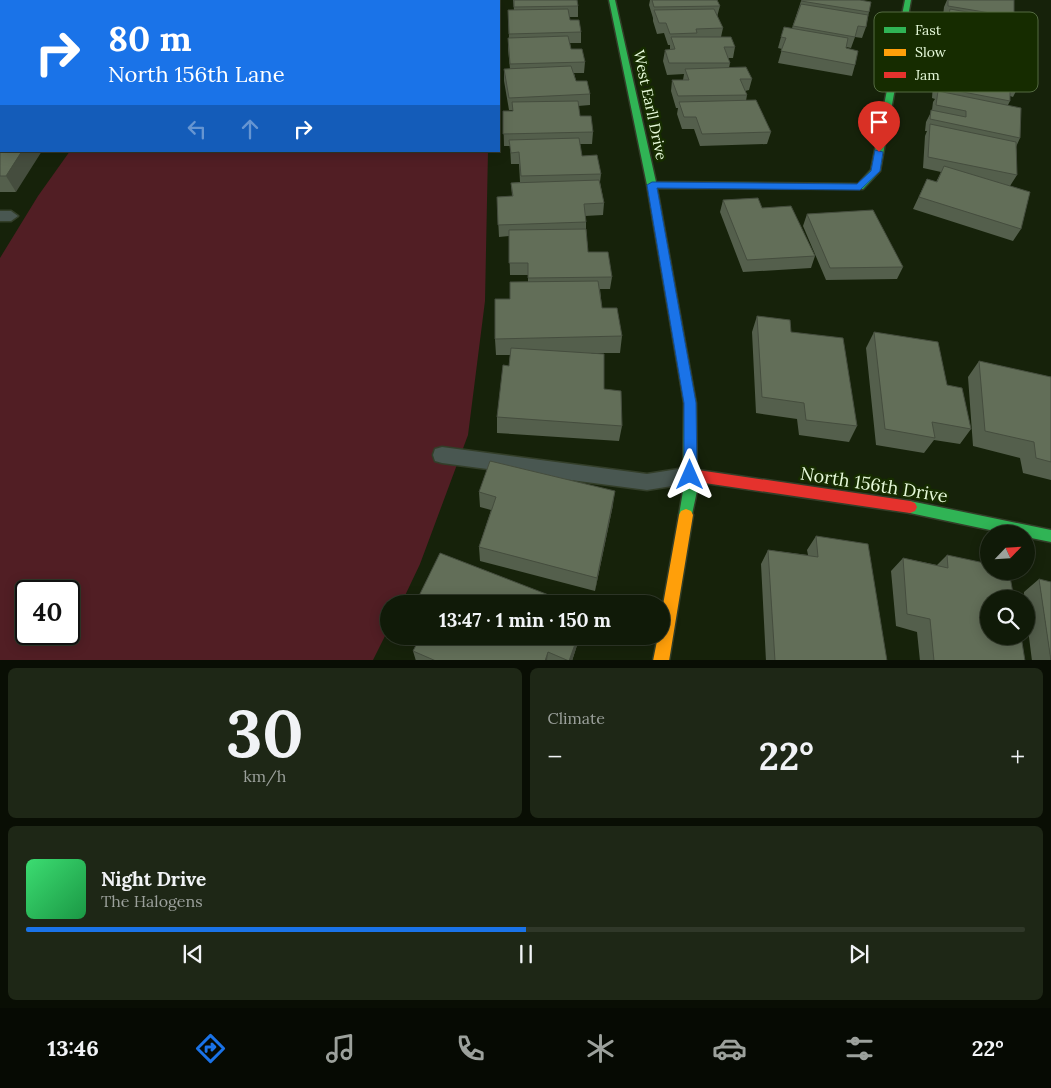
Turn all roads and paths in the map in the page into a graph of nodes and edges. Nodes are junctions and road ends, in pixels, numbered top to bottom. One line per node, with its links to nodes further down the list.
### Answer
1 (612, 0): 3 (street, West Earll Drive)
2 (890, 92): 3 (street)
3 (652, 185): 5 (street, West Earll Drive)
4 (442, 455): 5 (lane)
5 (690, 475): 6 (street, North 156th Drive); 7 (street, West Earll Drive)
6 (1051, 536)
7 (661, 660)

